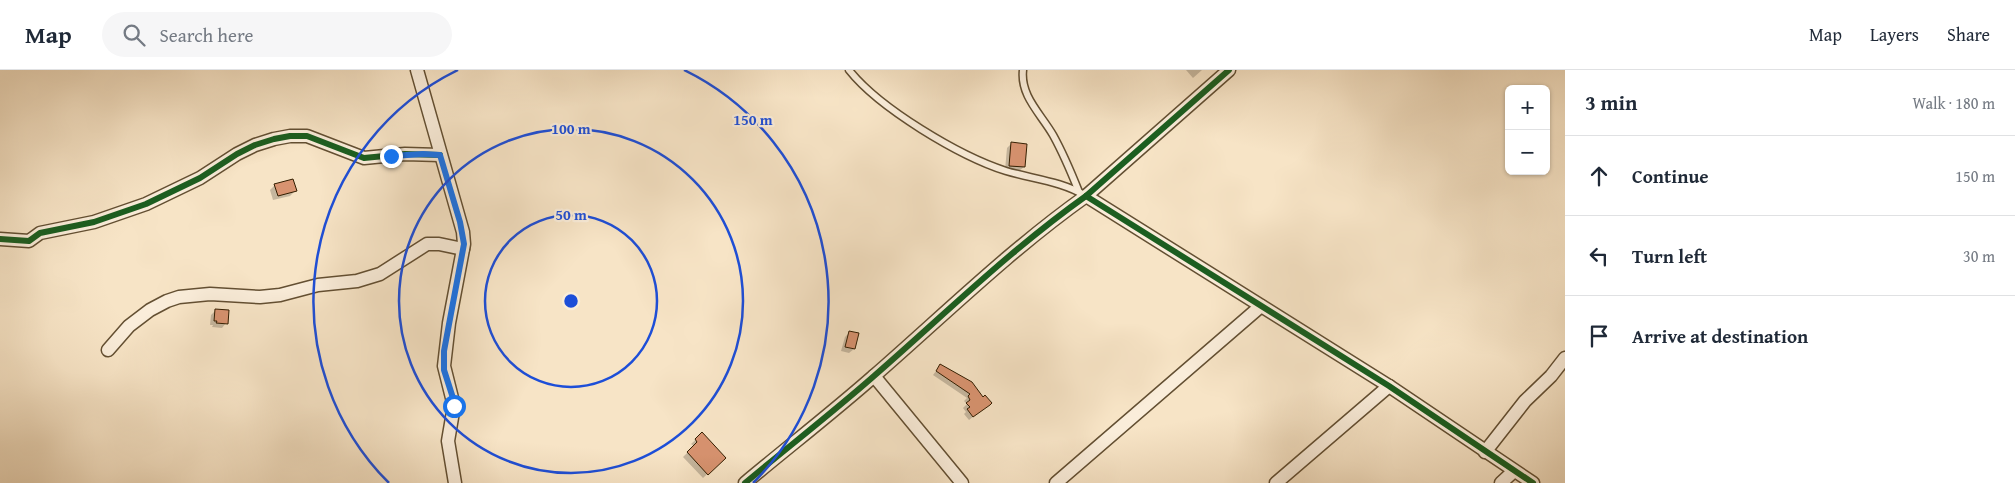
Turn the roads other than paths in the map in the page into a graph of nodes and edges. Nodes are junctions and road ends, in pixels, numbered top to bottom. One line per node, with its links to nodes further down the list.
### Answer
1 (417, 70): 5 (street)
2 (848, 70): 6 (lane)
3 (1023, 70): 6 (lane)
4 (1229, 70): 6 (street)
5 (440, 155): 7 (street); 8 (street)
6 (1082, 194): 9 (street); 12 (street)
7 (0, 239)
8 (462, 250): 10 (street); 16 (street)
9 (1261, 306): 13 (street); 19 (street)
10 (108, 350)
11 (1565, 358): 14 (street)
12 (874, 376): 17 (street); 18 (street)
13 (1389, 386): 14 (street); 20 (street)
14 (1485, 452): 15 (street)
15 (1514, 471): 21 (street); 22 (street)
16 (455, 483)
17 (745, 483)
18 (962, 483)
19 (1056, 483)
20 (1276, 483)
21 (1501, 483)
22 (1533, 483)

